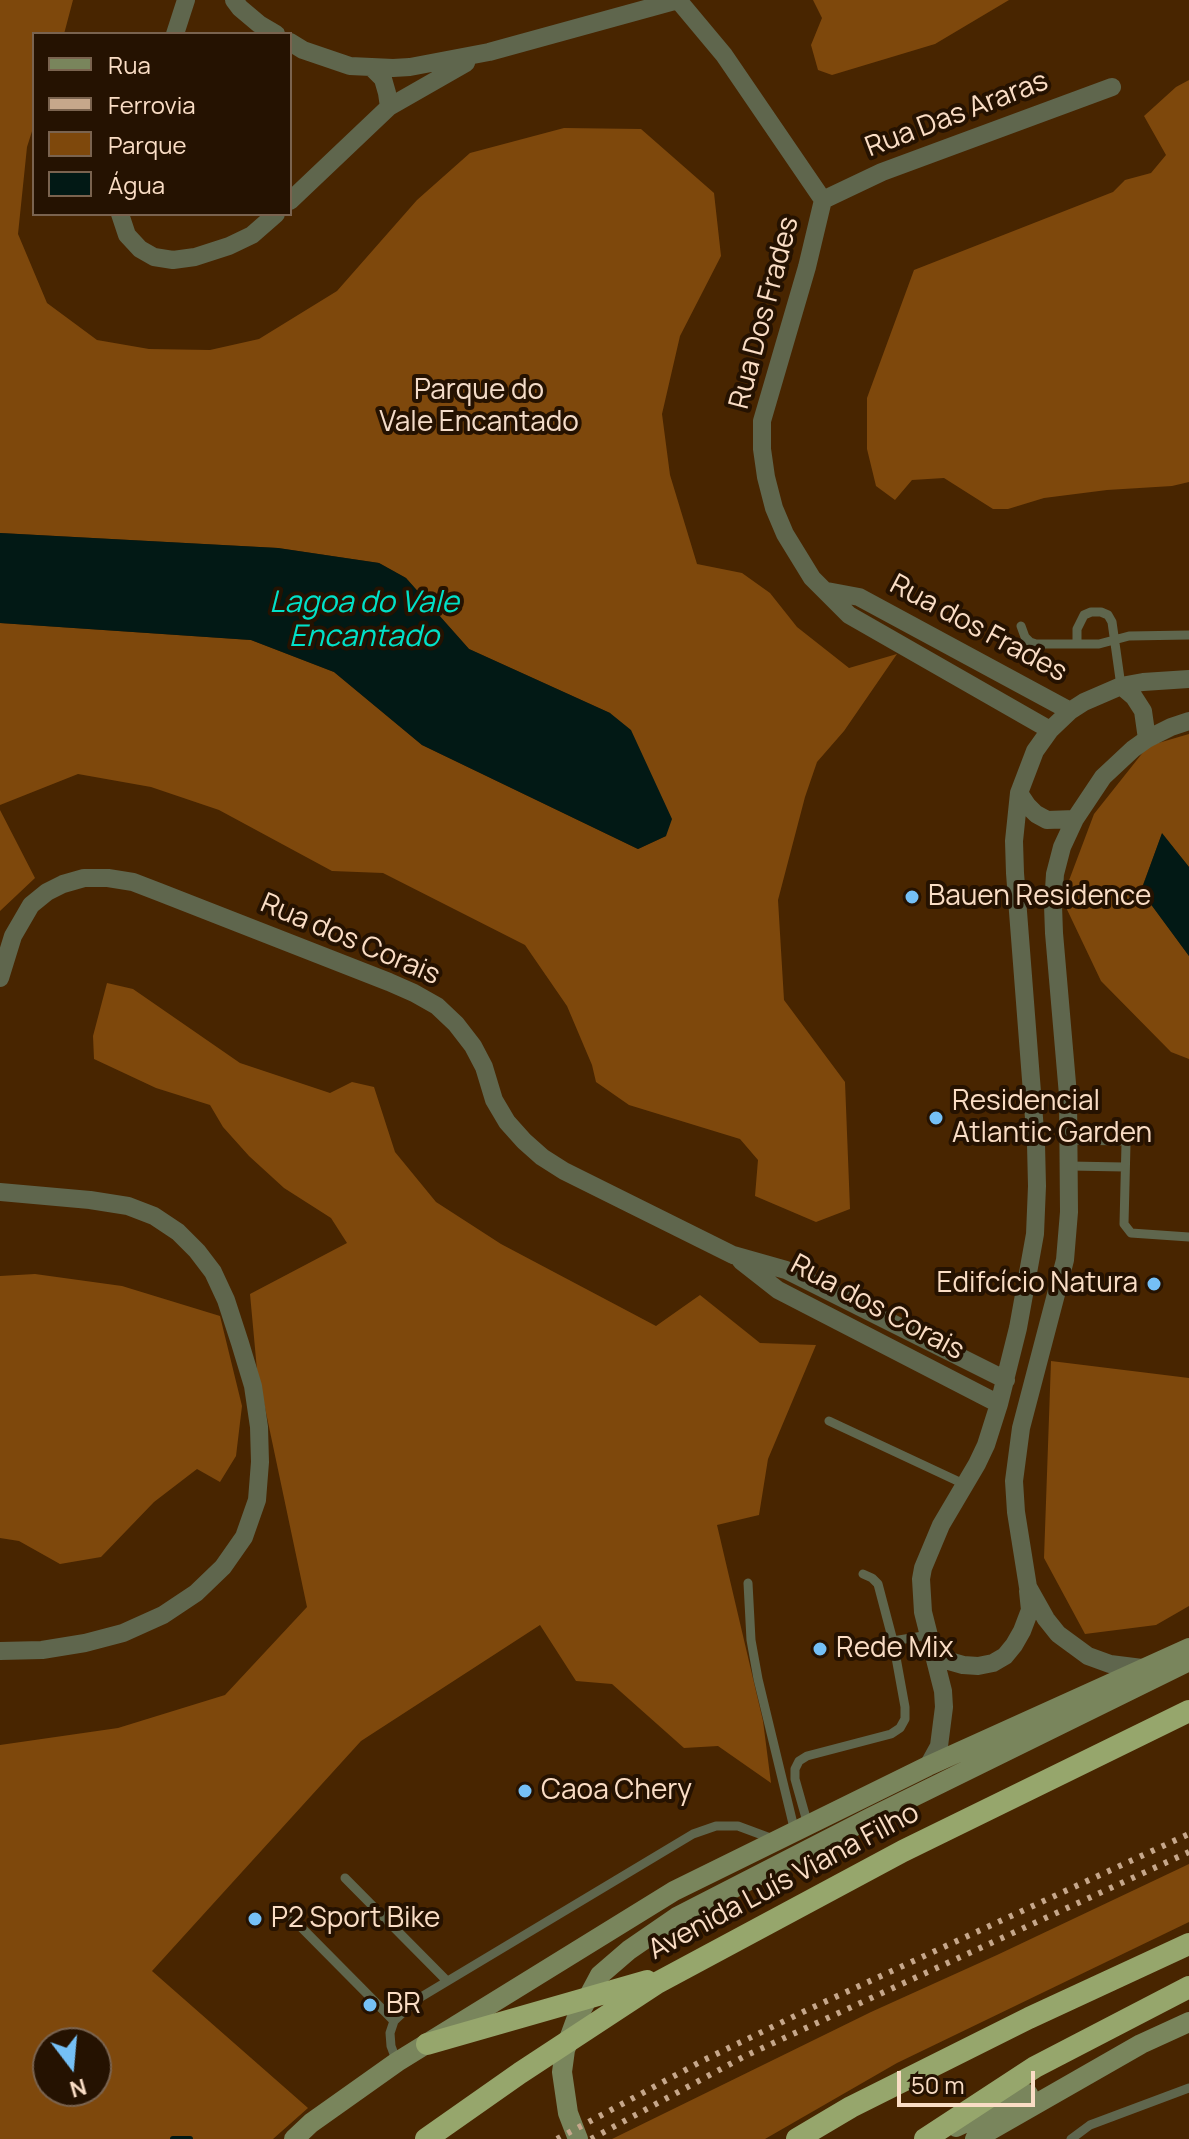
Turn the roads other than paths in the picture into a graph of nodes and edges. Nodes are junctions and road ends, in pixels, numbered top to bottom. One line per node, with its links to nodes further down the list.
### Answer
1 (234, 0): 5 (street)
2 (678, 0): 7 (street, Rua Dos Frades); 12 (street, Rua Dos Frades)
3 (190, 2): 4 (street)
4 (176, 32)
5 (273, 32)
6 (292, 43): 8 (street, Rua Dos Frades)
7 (489, 52): 8 (street, Rua Dos Frades); 10 (street)
8 (372, 68): 10 (street)
9 (1112, 87): 12 (street, Rua Das Araras)
10 (389, 107): 11 (street)
11 (292, 199)
12 (823, 200): 15 (street, Rua Dos Frades)
13 (121, 216): 14 (street)
14 (274, 216)
15 (827, 591): 16 (street, Rua Dos Frades); 17 (street, Rua Dos Frades)
16 (859, 597): 18 (street, Rua dos Frades)
17 (849, 615): 22 (street, Rua dos Frades)
18 (911, 625): 22 (street); 26 (street, Rua dos Frades)
19 (1021, 626): 23 (lane)
20 (1189, 635): 21 (lane)
21 (1114, 640): 23 (lane); 23 (lane); 25 (lane)
22 (900, 644): 28 (street, Rua dos Frades)
23 (1077, 644)
24 (1189, 679): 25 (street)
25 (1121, 686): 26 (street); 29 (street)
26 (1070, 711): 28 (street)
27 (1189, 721): 29 (street)
28 (1050, 730): 30 (street)
29 (1147, 739): 31 (street)
30 (1019, 793): 31 (street); 41 (street)
31 (1075, 819): 33 (street)
32 (0, 978): 38 (street, Rua dos Corais)
33 (1070, 1140): 34 (street); 35 (lane)
34 (1070, 1166): 35 (lane); 47 (street)
35 (1124, 1167): 37 (lane)
36 (0, 1192): 51 (street)
37 (1189, 1237)
38 (733, 1255): 39 (street, Rua dos Corais); 40 (street, Rua dos Corais)
39 (841, 1297): 40 (street); 41 (street, Rua dos Corais)
40 (831, 1317): 42 (street, Rua dos Corais)
41 (1006, 1380): 42 (street)
42 (999, 1404): 44 (street)
43 (829, 1421): 44 (lane)
44 (966, 1485): 49 (street)
45 (863, 1574): 48 (lane)
46 (748, 1583): 55 (lane)
47 (1028, 1587): 49 (street); 53 (street)
48 (893, 1641): 49 (lane); 58 (lane)
49 (931, 1643): 57 (street)
50 (1189, 1648): 53 (main road, Avenida Luís Viana Filho)
51 (0, 1651)
52 (1189, 1661): 73 (main road)
53 (1142, 1668): 57 (main road, Avenida Luís Viana Filho)
54 (770, 1683): 55 (lane)
55 (759, 1686): 58 (lane)
56 (1189, 1711): 62 (highway, Avenida Luís Viana Filho)
57 (928, 1766): 58 (main road, Avenida Luís Viana Filho)
58 (793, 1832): 63 (lane); 67 (main road, Avenida Luís Viana Filho)
59 (345, 1878): 63 (lane)
60 (289, 1915): 65 (lane)
61 (1189, 1944): 74 (highway)
62 (675, 1973): 67 (highway); 72 (highway, Avenida Luís Viana Filho)
63 (447, 1981): 65 (lane)
64 (1189, 1987): 75 (highway)
65 (394, 2021): 69 (lane)
66 (1189, 2022): 68 (main road)
67 (427, 2044): 69 (main road, Avenida Luís Viana Filho)
68 (1141, 2044): 75 (main road); 76 (main road)
69 (397, 2062): 71 (main road, Avenida Luís Viana Filho)
70 (1189, 2088): 77 (lane)
71 (294, 2139)
72 (426, 2139)
73 (578, 2139)
74 (797, 2139)
75 (928, 2139)
76 (975, 2139)
77 (1071, 2139)

